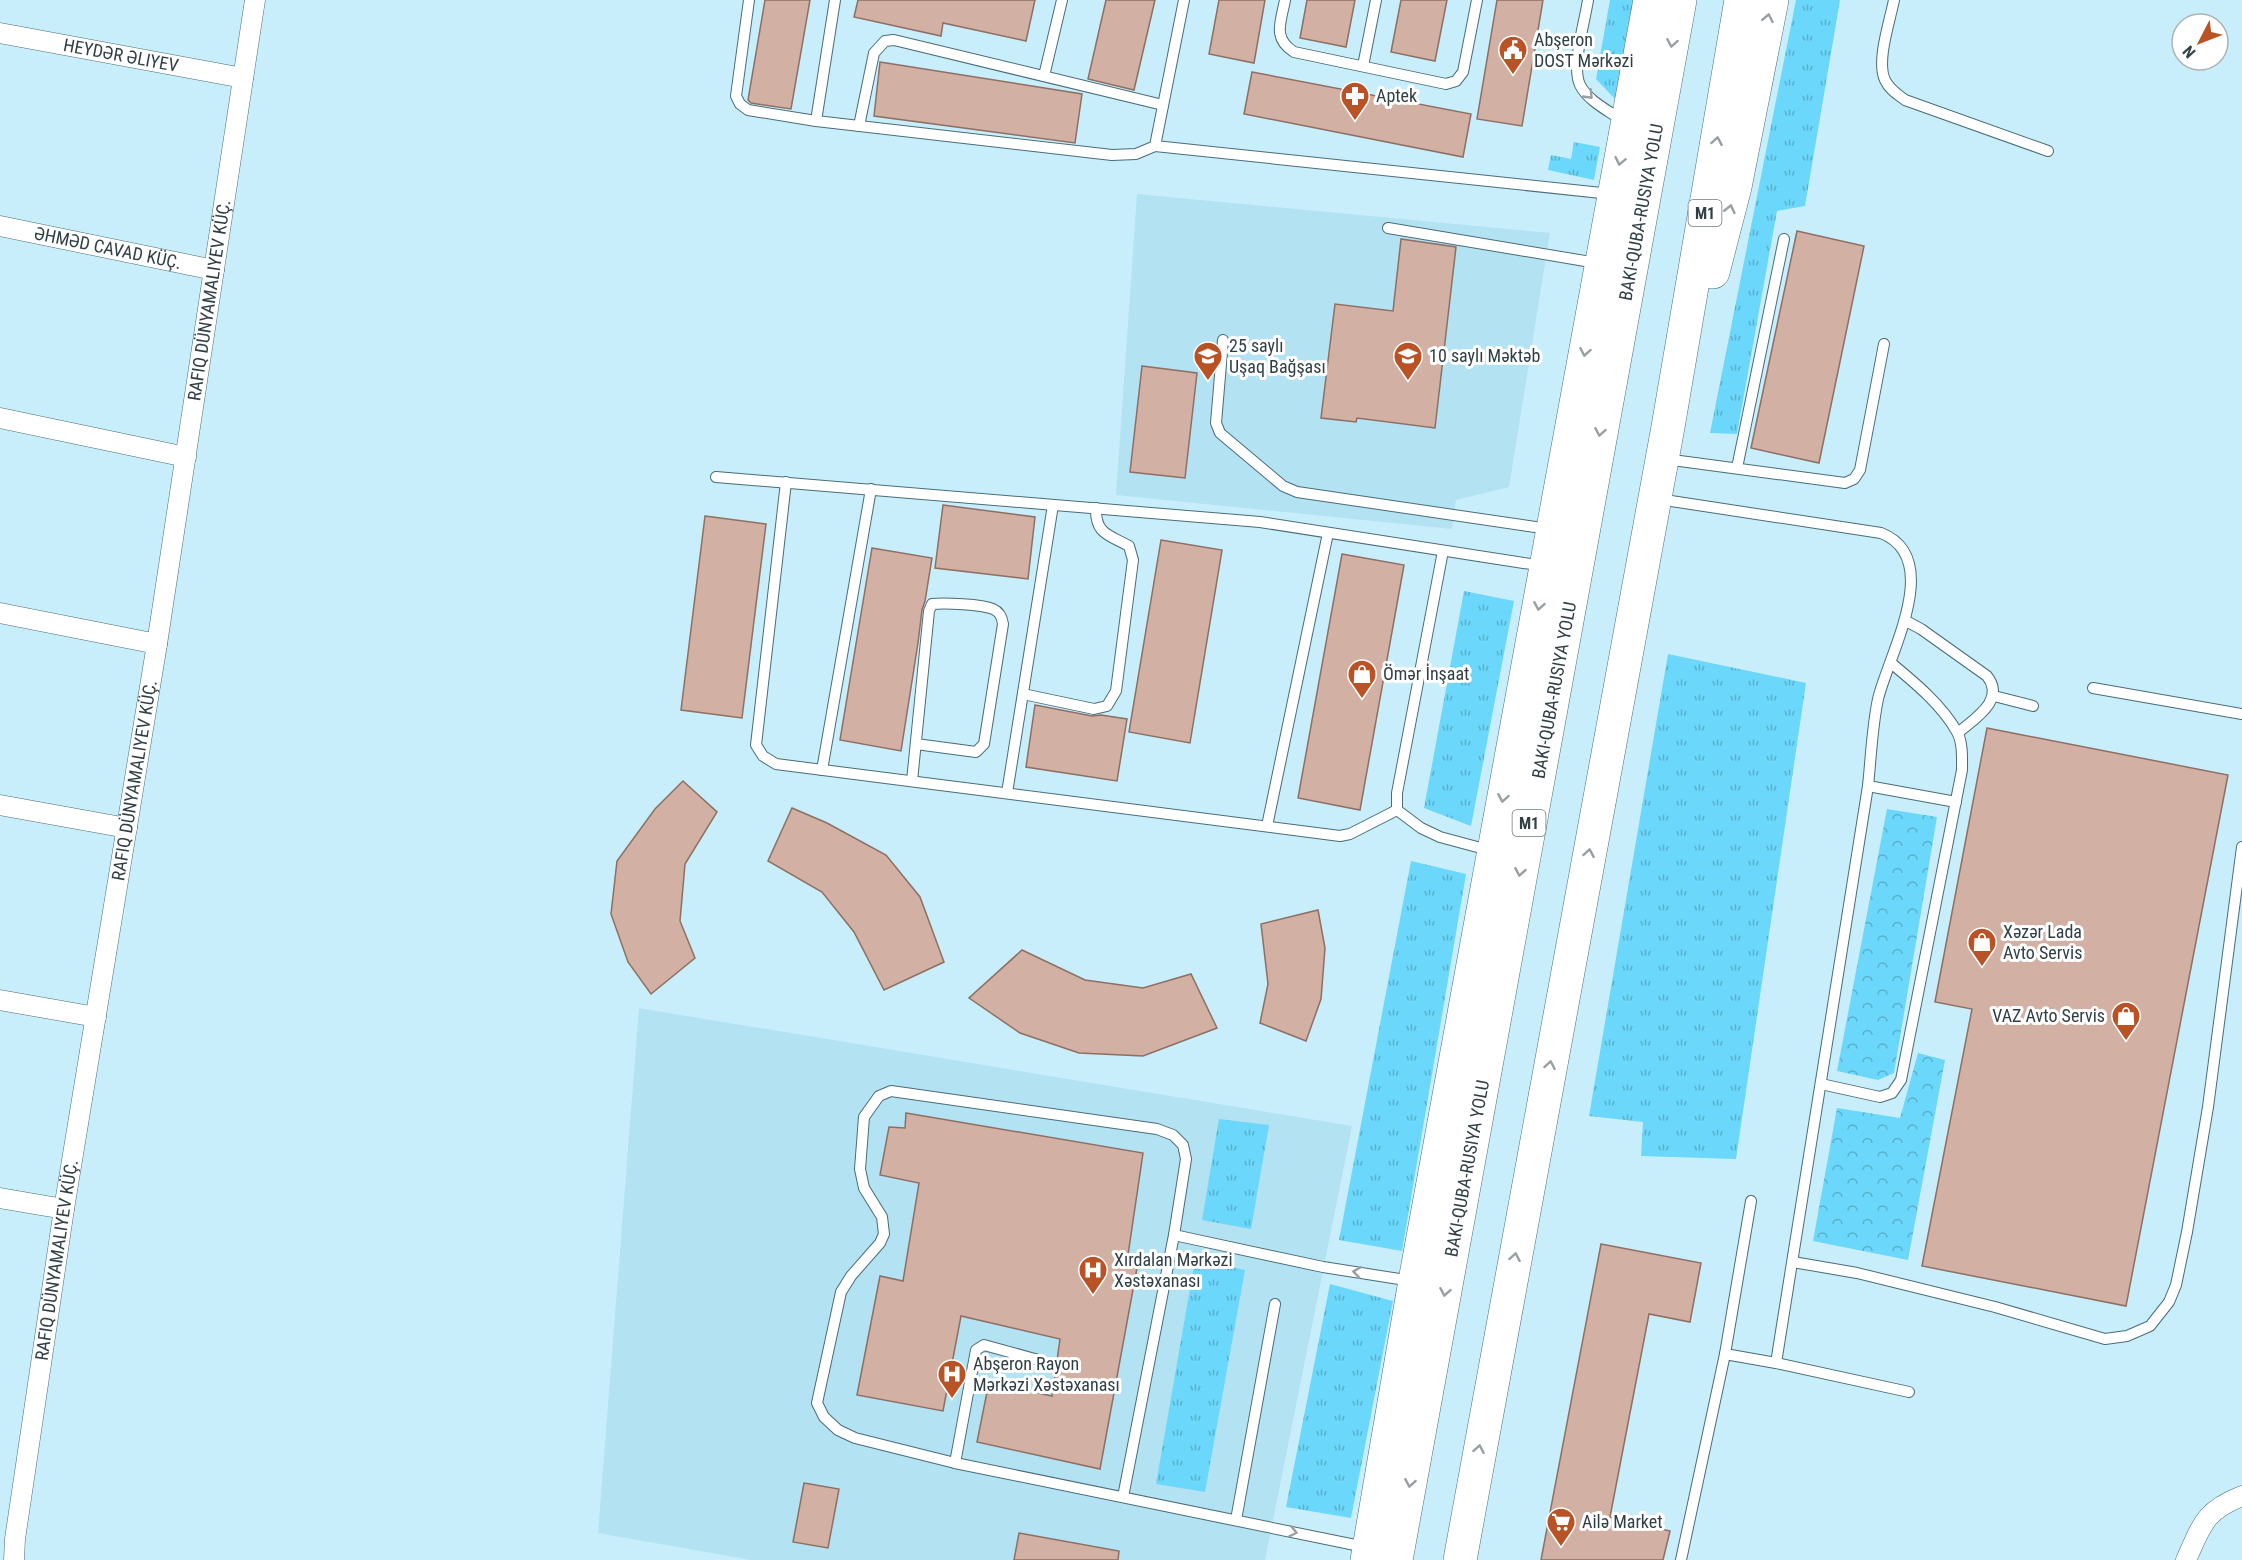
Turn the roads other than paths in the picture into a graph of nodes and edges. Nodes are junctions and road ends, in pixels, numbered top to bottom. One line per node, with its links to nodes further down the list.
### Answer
1 (255, 0): 18 (street)
2 (749, 0): 20 (lane)
3 (835, 0): 20 (lane)
4 (1062, 0): 17 (lane)
5 (1184, 0): 19 (lane)
6 (1285, 0): 16 (lane)
7 (1376, 0): 16 (lane)
8 (1477, 0): 16 (lane)
9 (1588, 0): 21 (lane, one-way to 21)
10 (1650, 0): 21 (highway)
11 (1680, 0): 88 (highway, M1, one-way to 88)
12 (1741, 0): 34 (highway, M1, one-way to 12)
13 (1772, 0): 34 (highway, one-way to 13)
14 (1894, 0): 24 (lane)
15 (0, 33): 18 (street, HEYDƏR ƏLIYEV)
16 (1363, 66)
17 (1044, 76): 19 (lane); 22 (lane)
18 (243, 78): 30 (street)
19 (1163, 105): 23 (lane)
20 (816, 121): 22 (lane)
21 (1628, 124): 25 (highway, one-way to 25)
22 (859, 126): 23 (lane)
23 (1155, 146): 25 (lane)
24 (2048, 151)
25 (1613, 194): 29 (highway)
26 (0, 226): 30 (street, ƏHMƏD CAVAD KÜÇ.)
27 (1388, 228): 29 (lane)
28 (1784, 239): 37 (lane)
29 (1601, 264): 44 (highway, one-way to 44)
30 (214, 270): 35 (street)
31 (1223, 340): 44 (lane)
32 (1884, 344): 37 (lane)
33 (0, 418): 35 (street)
34 (1668, 427): 36 (highway, M1)
35 (186, 457): 50 (street)
36 (1662, 459): 37 (lane); 41 (highway, M1)
37 (1737, 468)
38 (716, 477): 39 (lane)
39 (786, 483): 40 (lane); 59 (lane)
40 (871, 489): 42 (lane); 59 (lane)
41 (1655, 499): 49 (lane); 90 (highway, M1, one-way to 41)
42 (1053, 505): 43 (lane); 53 (lane)
43 (1095, 508): 45 (lane); 53 (lane)
44 (1553, 530): 47 (highway)
45 (1328, 533): 46 (lane); 66 (lane)
46 (1443, 551): 47 (lane); 65 (lane)
47 (1546, 567): 69 (highway, one-way to 69)
48 (0, 613): 50 (street)
49 (1906, 621): 51 (lane); 54 (lane)
50 (157, 644): 67 (street)
51 (1891, 663): 57 (lane); 61 (lane)
52 (2093, 688): 56 (lane)
53 (1023, 694): 62 (lane)
54 (1994, 696): 55 (lane); 57 (lane)
55 (2033, 706)
56 (2242, 714)
57 (1958, 733): 63 (lane)
58 (916, 744): 58 (lane); 60 (lane)
59 (822, 770): 60 (lane)
60 (912, 781): 62 (lane)
61 (1868, 786): 63 (lane); 72 (lane)
62 (1007, 793): 66 (lane)
63 (1956, 802): 72 (lane)
64 (0, 805): 67 (street)
65 (1396, 810): 66 (lane); 69 (lane)
66 (1267, 826)
67 (128, 828): 71 (street)
68 (2242, 847): 77 (lane)
69 (1494, 851): 78 (highway)
70 (0, 1000): 71 (street)
71 (96, 1017): 75 (street)
72 (1821, 1084): 77 (lane)
73 (0, 1198): 75 (street)
74 (1751, 1201): 80 (lane)
75 (64, 1209): 89 (street)
76 (1174, 1235): 78 (lane, one-way to 76); 84 (lane); 86 (lane)
77 (1793, 1262): 82 (lane)
78 (1415, 1281): 88 (highway)
79 (1275, 1304): 87 (lane)
80 (1725, 1354): 82 (lane); 91 (lane)
81 (1042, 1361): 84 (lane)
82 (1776, 1363): 83 (lane)
83 (1909, 1392)
84 (955, 1463): 86 (lane)
85 (2242, 1496): 92 (street)
86 (1123, 1497): 87 (lane)
87 (1236, 1520): 88 (lane, one-way to 88)
88 (1377, 1556)
89 (14, 1560)
90 (1460, 1560)
91 (1681, 1560)
92 (2186, 1560)

